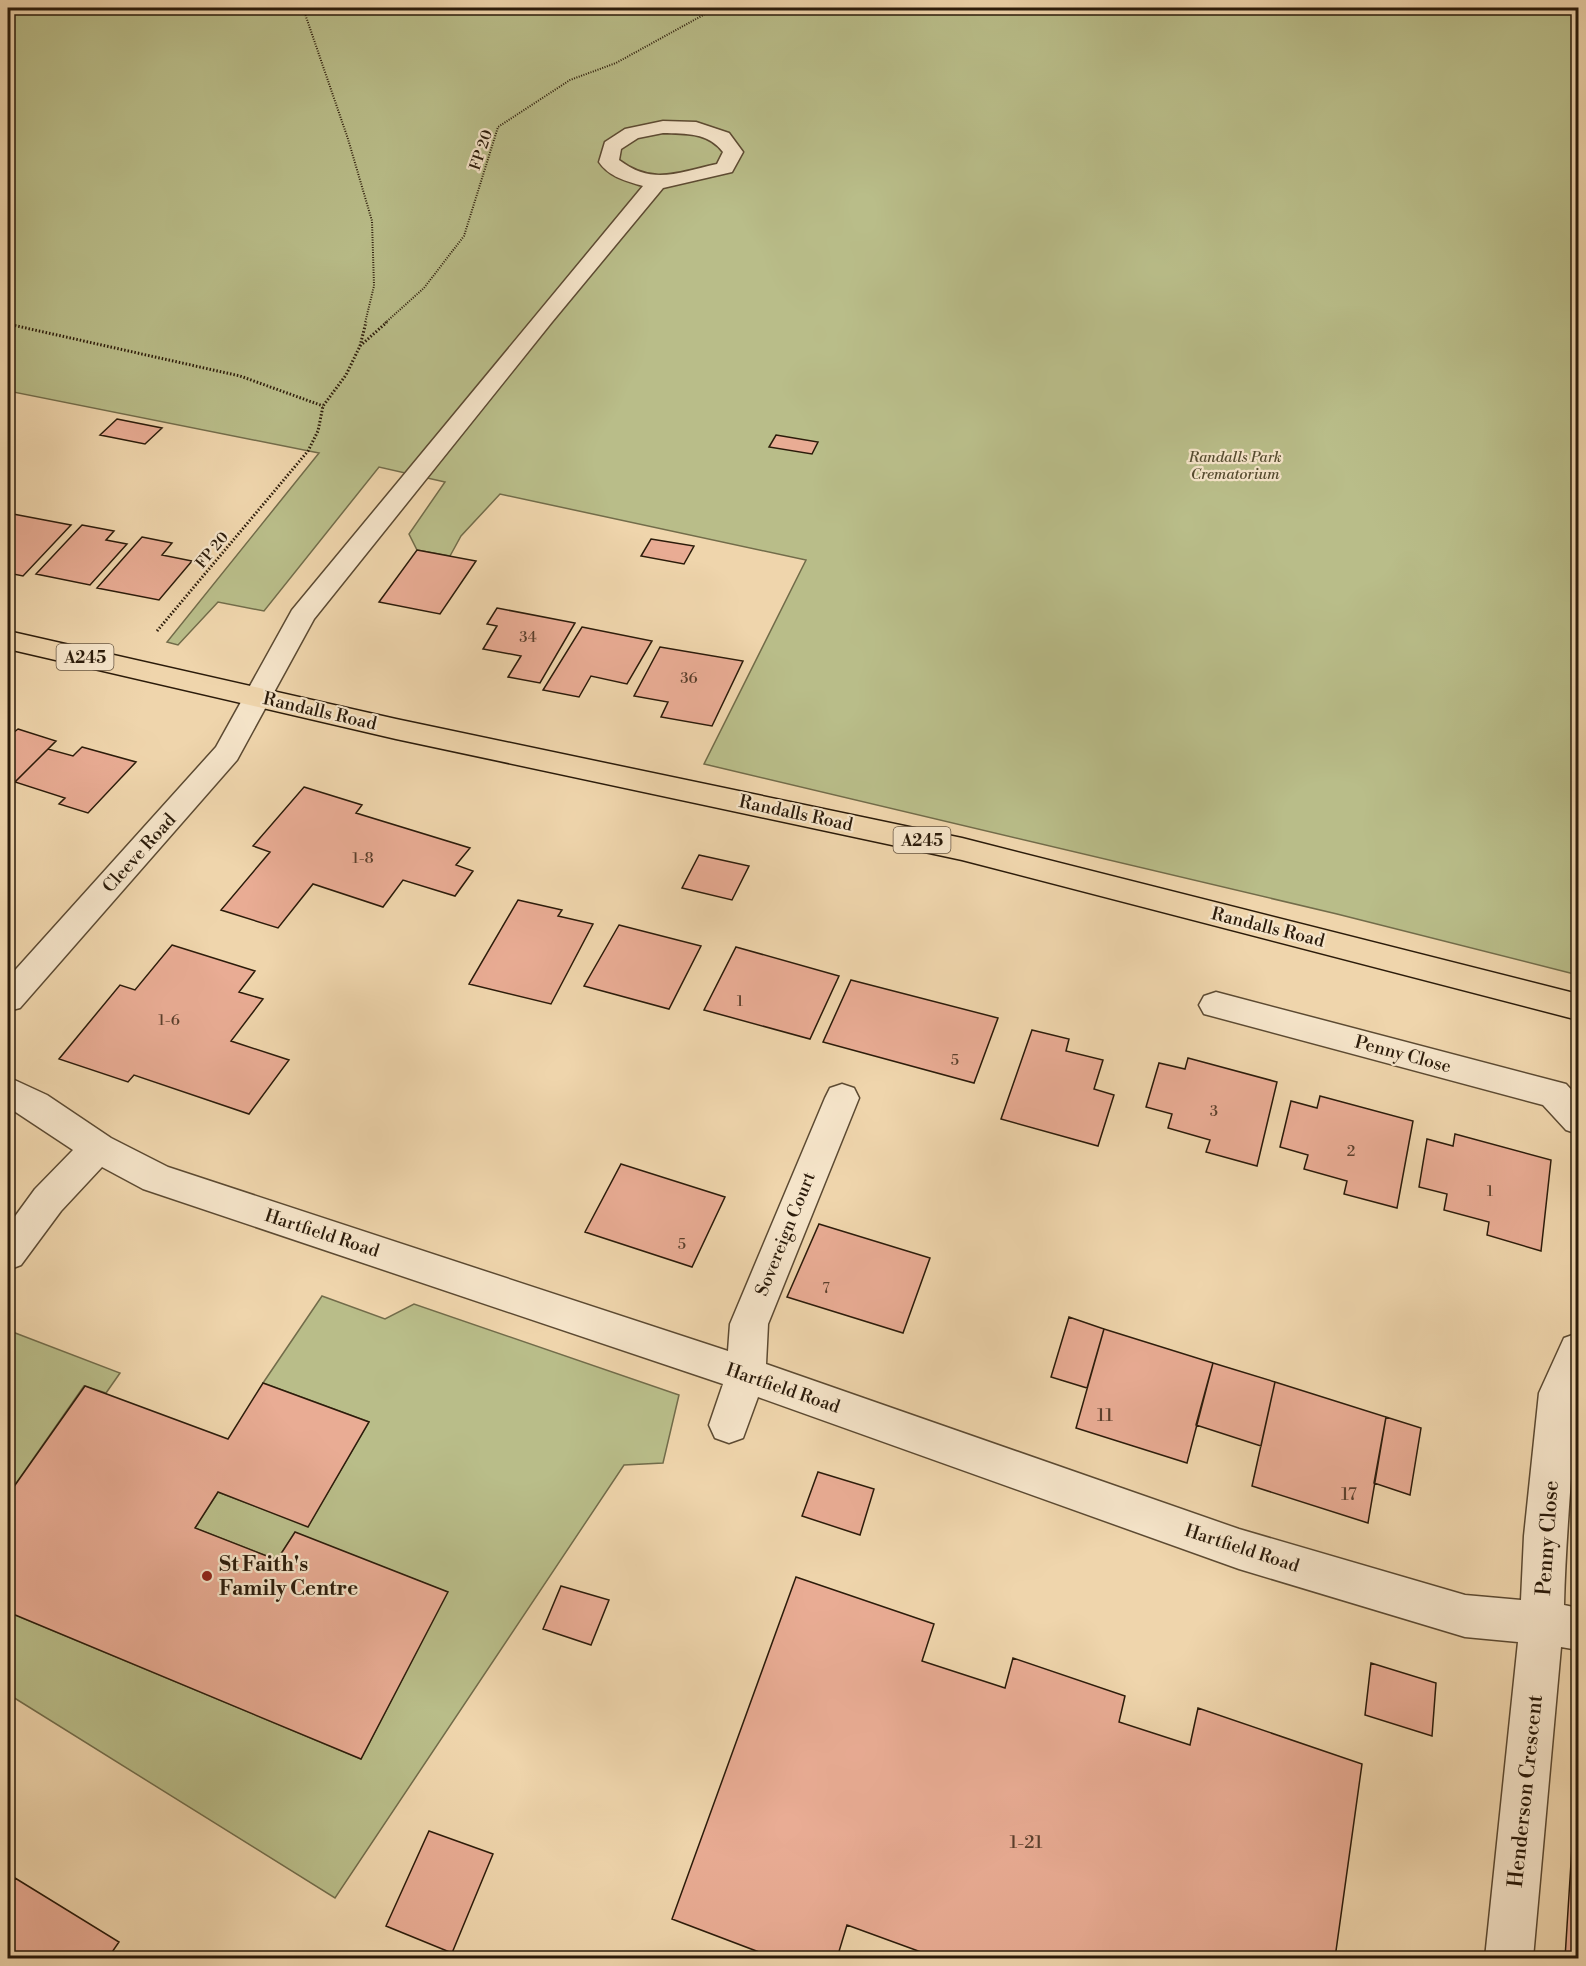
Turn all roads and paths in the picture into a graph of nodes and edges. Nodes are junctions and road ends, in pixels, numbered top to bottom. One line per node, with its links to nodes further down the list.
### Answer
1 (276, 8): 4 (path)
2 (303, 8): 4 (path)
3 (716, 8): 7 (path, FP 20)
4 (305, 12): 7 (path)
5 (656, 183): 5 (street); 11 (street, Cleeve Road)
6 (8, 324): 8 (path)
7 (360, 346): 8 (path)
8 (323, 406): 9 (path, FP 20)
9 (154, 635)
10 (8, 640): 11 (main road, Randalls Road / A245)
11 (259, 698): 12 (street, Cleeve Road); 14 (main road, Randalls Road / A245)
12 (8, 999)
13 (1216, 1005): 17 (street, Penny Close)
14 (1578, 1006)
15 (8, 1091): 18 (street, Hartfield Road)
16 (842, 1098): 21 (street, Sovereign Court)
17 (1578, 1120)
18 (98, 1148): 19 (street); 21 (street, Hartfield Road)
19 (8, 1254)
20 (1578, 1350): 23 (street, Penny Close)
21 (746, 1375): 22 (street, Sovereign Court); 23 (street, Hartfield Road)
22 (729, 1425)
23 (1560, 1626): 24 (street, Henderson Crescent)
24 (1509, 1959)

